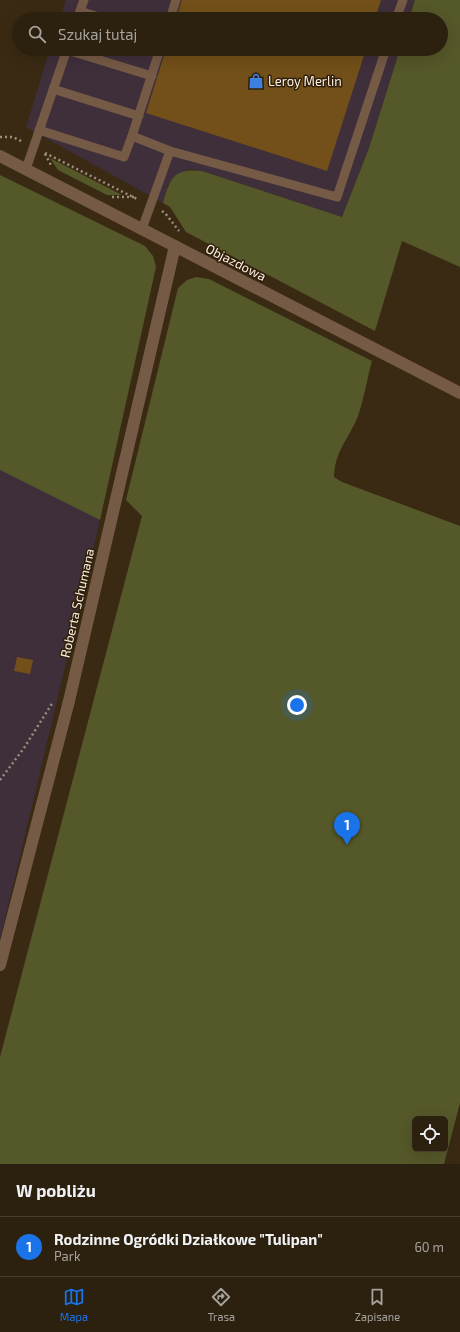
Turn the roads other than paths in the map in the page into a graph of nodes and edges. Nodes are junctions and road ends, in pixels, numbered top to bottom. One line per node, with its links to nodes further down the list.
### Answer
1 (84, 0): 4 (lane)
2 (176, 0): 5 (lane)
3 (403, 0): 6 (lane)
4 (79, 12)
5 (172, 12)
6 (399, 12)
7 (65, 56): 12 (lane)
8 (87, 56): 11 (lane)
9 (158, 56): 11 (lane)
10 (384, 56): 16 (lane)
11 (152, 76): 13 (lane)
12 (53, 89): 13 (lane); 14 (lane)
13 (139, 116): 15 (lane)
14 (39, 130): 15 (lane); 18 (lane)
15 (132, 136): 16 (lane)
16 (170, 151): 19 (lane)
17 (0, 156): 18 (street, Objazdowa)
18 (26, 169): 19 (street, Objazdowa)
19 (142, 229): 20 (street, Objazdowa)
20 (175, 246): 21 (street, Objazdowa); 22 (street, Roberta Schumana)
21 (460, 393)
22 (0, 965)

